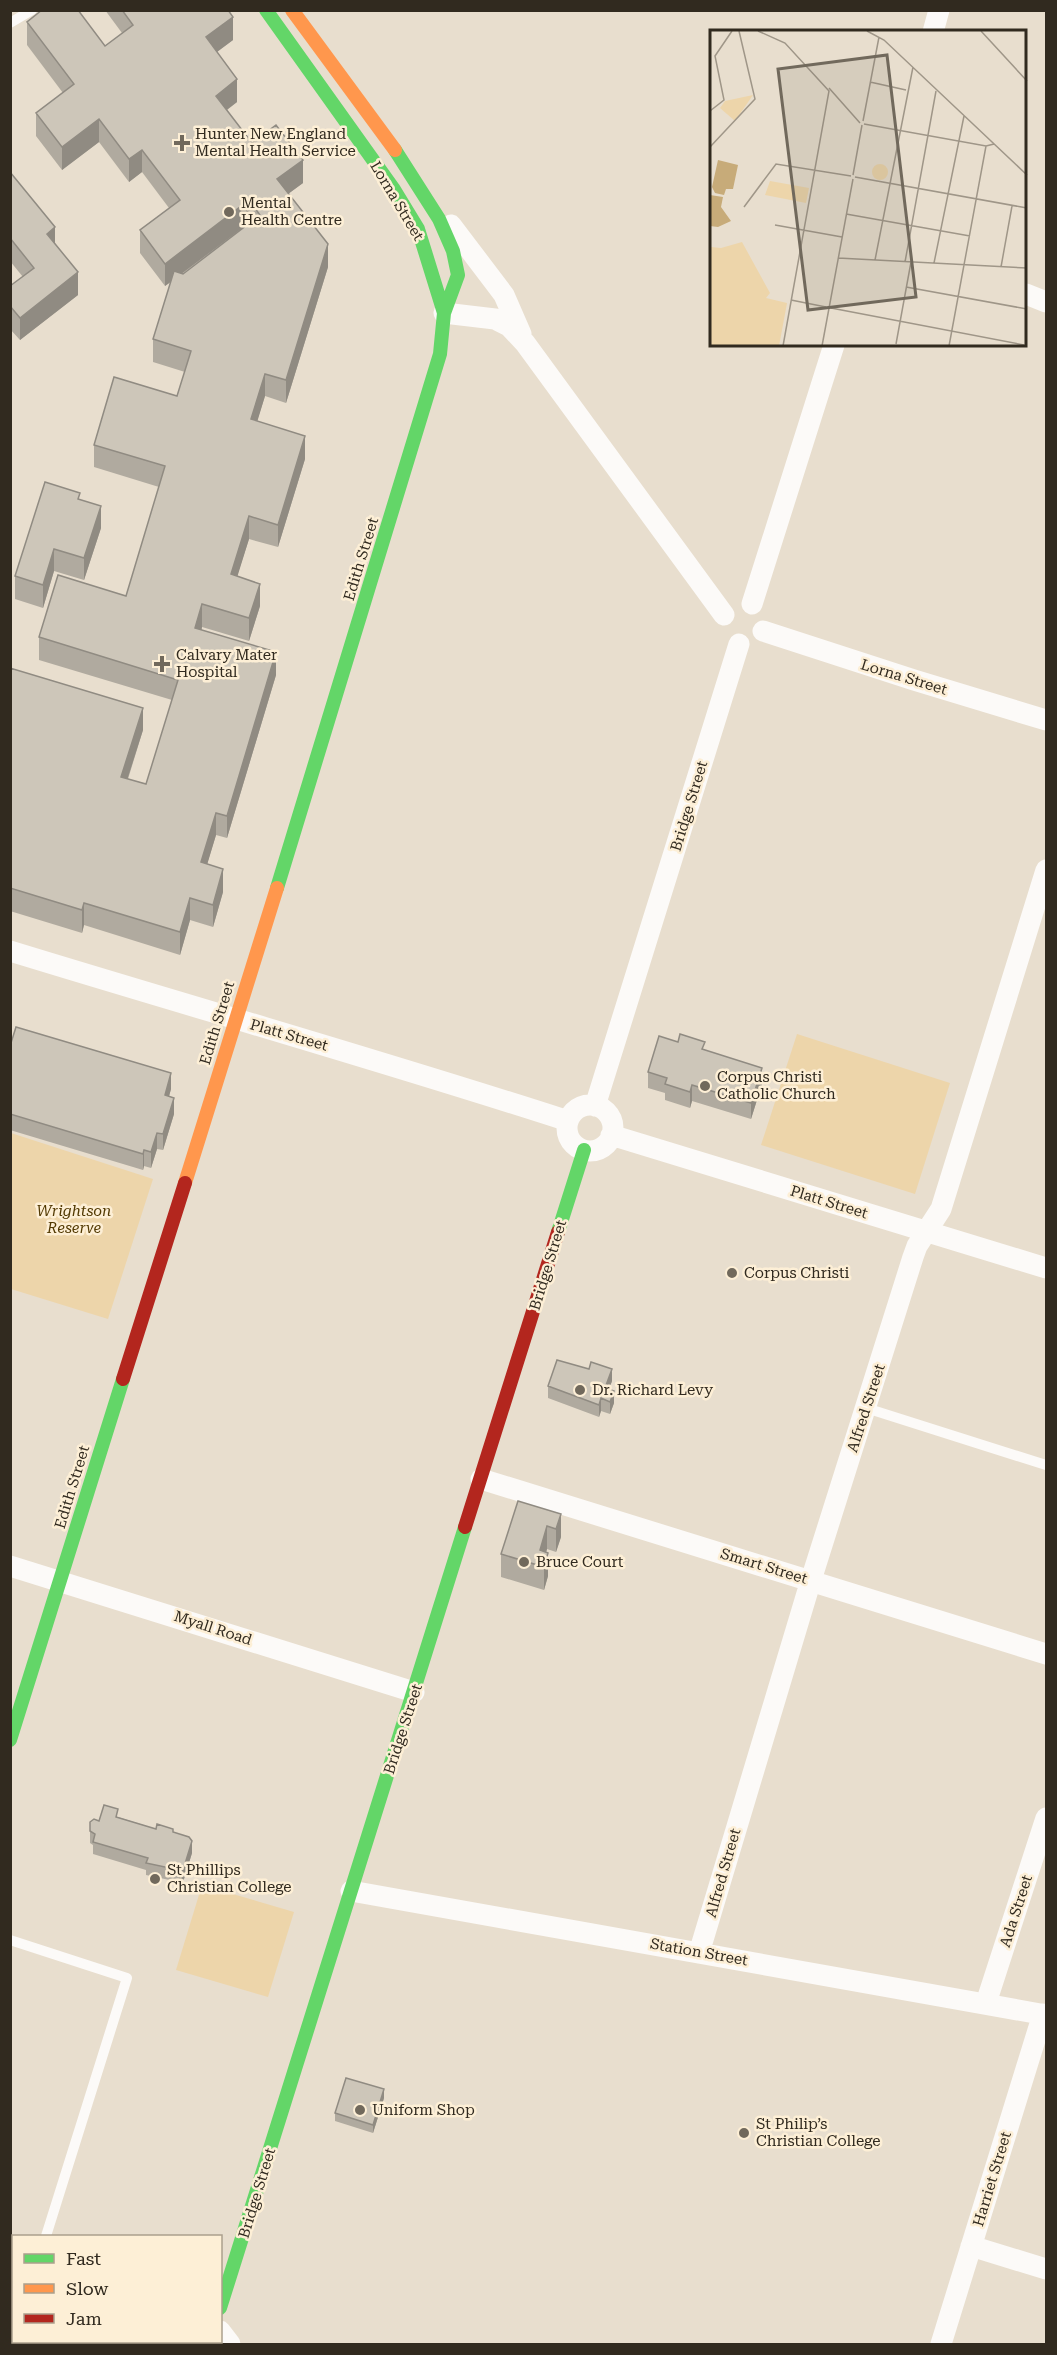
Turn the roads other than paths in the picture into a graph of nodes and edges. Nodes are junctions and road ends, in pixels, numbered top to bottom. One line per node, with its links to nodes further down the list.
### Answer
1 (32, 10): 5 (lane)
2 (266, 10): 10 (main road, Lorna Street)
3 (292, 10): 7 (main road, Lorna Street)
4 (939, 10): 6 (street)
5 (10, 23)
6 (934, 30)
7 (411, 172): 10 (main road, Lorna Street); 11 (street, Lorna Street)
8 (1027, 294): 9 (street)
9 (1047, 302)
10 (444, 313): 11 (street, Lorna Street); 20 (main road, Edith Street)
11 (525, 343): 14 (street, Lorna Street)
12 (834, 346): 13 (street)
13 (752, 604): 14 (street); 15 (street)
14 (724, 615): 16 (street)
15 (763, 631): 16 (street); 17 (street, Lorna Street)
16 (739, 644): 21 (street, Bridge Street)
17 (1047, 720)
18 (1047, 870): 25 (street, Alfred Street)
19 (10, 951): 20 (street, Platt Street)
20 (235, 1020): 22 (street, Platt Street); 31 (main road, Edith Street)
21 (596, 1106): 22 (street); 23 (street)
22 (568, 1121): 24 (street)
23 (611, 1135): 24 (street); 25 (street, Platt Street)
24 (584, 1150): 29 (main road, Bridge Street)
25 (928, 1231): 26 (street, Platt Street); 27 (street, Alfred Street)
26 (1047, 1268)
27 (866, 1408): 28 (lane); 32 (street, Alfred Street)
28 (1047, 1465)
29 (481, 1479): 32 (street, Smart Street); 34 (main road, Bridge Street)
30 (10, 1566): 31 (street, Myall Road)
31 (61, 1580): 34 (street, Myall Road); 35 (main road, Edith Street)
32 (811, 1580): 33 (street, Smart Street); 39 (street, Alfred Street)
33 (1047, 1654)
34 (414, 1692): 37 (main road, Bridge Street)
35 (10, 1740)
36 (1047, 1818): 40 (street, Ada Street)
37 (351, 1891): 39 (street, Station Street); 45 (main road, Bridge Street)
38 (10, 1940): 42 (lane)
39 (699, 1953): 40 (street, Station Street)
40 (986, 2003): 41 (street, Station Street)
41 (1045, 2014): 43 (street, Harriet Street)
42 (46, 2235)
43 (971, 2246): 44 (street); 46 (street, Harriet Street)
44 (1047, 2269)
45 (222, 2302)
46 (941, 2344)

